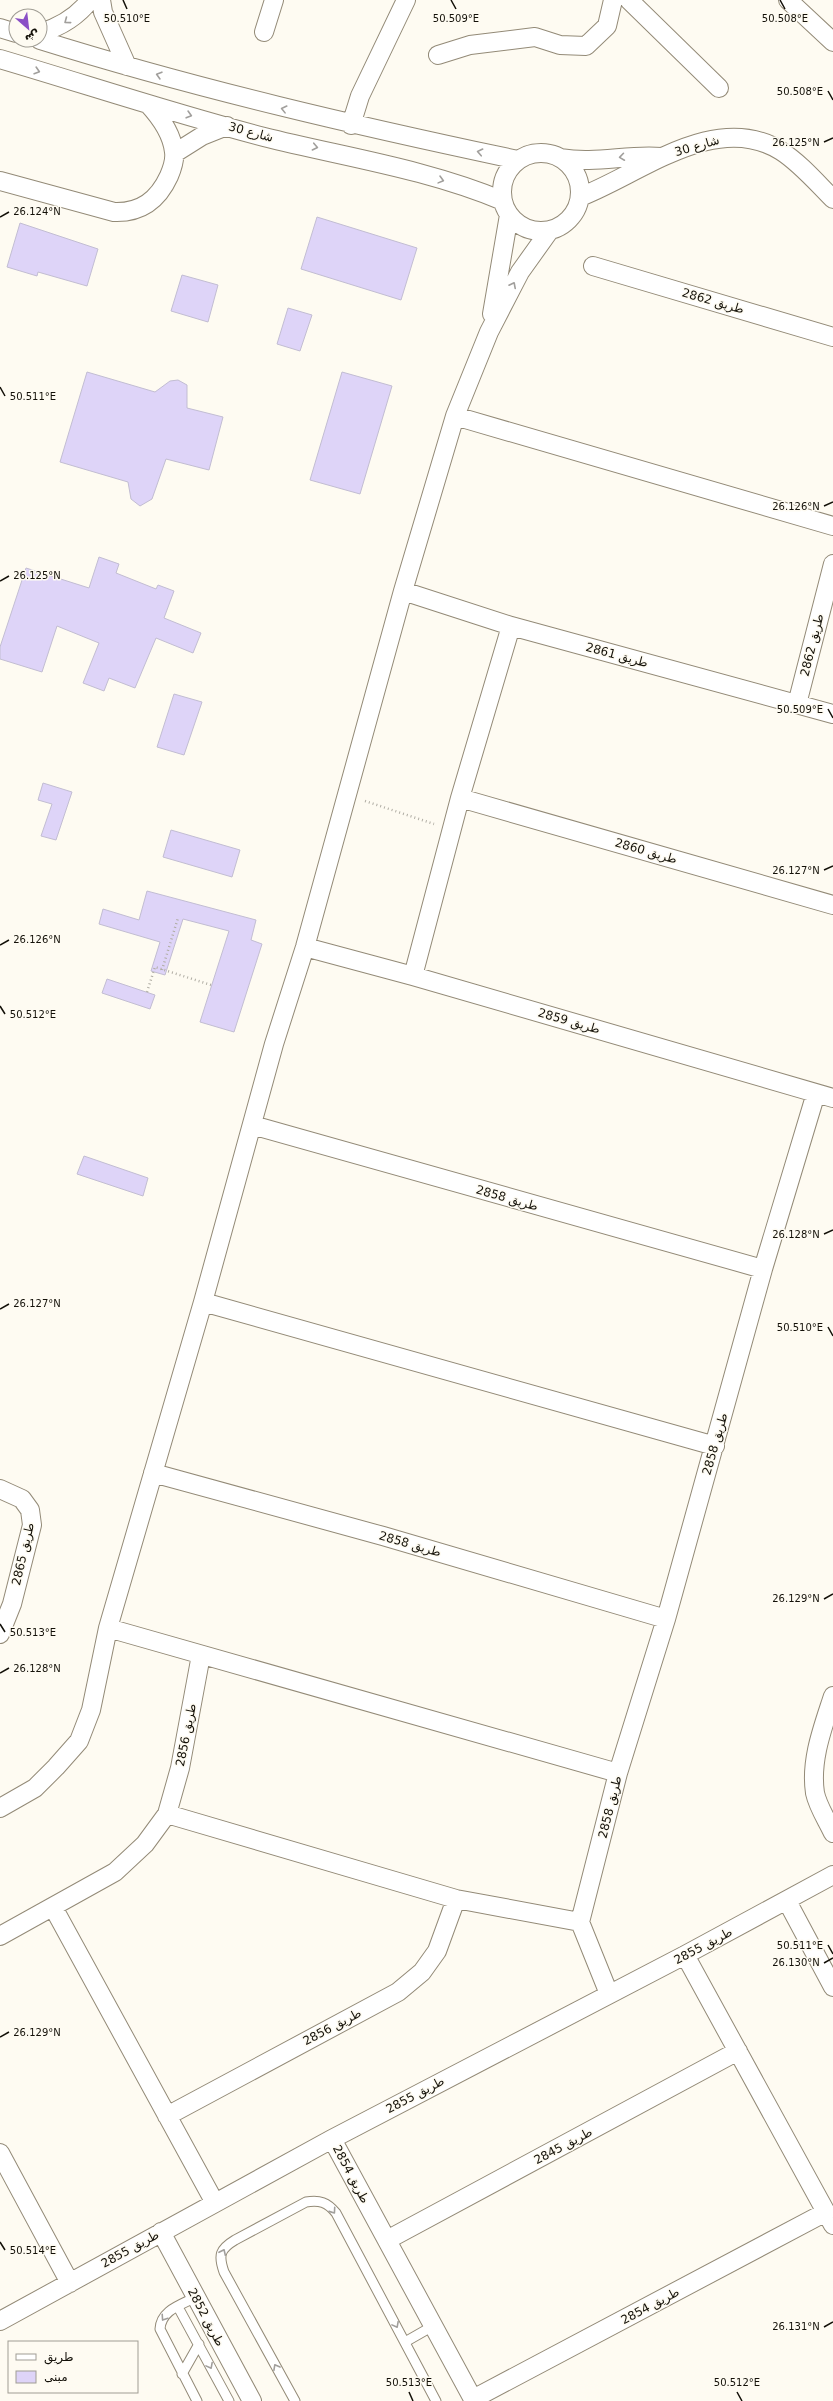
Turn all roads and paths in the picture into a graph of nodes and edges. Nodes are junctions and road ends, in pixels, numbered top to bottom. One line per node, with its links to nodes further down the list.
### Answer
1 (90, 0): 8 (street, one-way to 8)
2 (101, 0): 14 (street)
3 (274, 0): 9 (street)
4 (406, 0): 17 (street)
5 (613, 0): 12 (street)
6 (629, 0): 15 (street)
7 (788, 0): 11 (street)
8 (48, 30)
9 (264, 32)
10 (48, 42): 14 (street)
11 (833, 42)
12 (438, 55)
13 (0, 59): 16 (street, شارع 30, one-way to 16)
14 (127, 66): 17 (street, one-way to 14)
15 (719, 88)
16 (148, 104): 18 (street, شارع 30, one-way to 18); 19 (street)
17 (351, 125): 22 (street, one-way to 17)
18 (228, 126): 19 (street); 26 (street, شارع 30, one-way to 26)
19 (175, 153): 23 (street)
20 (661, 157): 21 (street, شارع 30, one-way to 21); 24 (street, شارع 30); 25 (street, شارع 30)
21 (562, 158): 22 (street, شارع 30); 24 (street)
22 (518, 160): 26 (street, شارع 30)
23 (0, 181)
24 (580, 197): 27 (street)
25 (833, 199)
26 (506, 208): 27 (street, شارع 30); 29 (street)
27 (550, 230): 29 (street, one-way to 27)
28 (593, 266): 30 (street, طريق 2862)
29 (489, 332): 31 (street)
30 (833, 337)
31 (455, 416): 32 (street); 34 (street)
32 (833, 526)
33 (833, 564): 36 (street, طريق 2862)
34 (403, 591): 35 (street, طريق 2861); 38 (street)
35 (510, 626): 36 (street, طريق 2861); 39 (street)
36 (797, 704): 37 (street, طريق 2861)
37 (833, 714)
38 (347, 795): 40 (path); 43 (street)
39 (460, 798): 40 (street); 41 (street, طريق 2860)
40 (452, 829): 45 (street)
41 (833, 905)
42 (178, 918): 44 (path)
43 (305, 947): 45 (street, طريق 2859); 49 (street)
44 (162, 970): 46 (path); 47 (path)
45 (413, 976): 48 (street, طريق 2859)
46 (211, 985)
47 (147, 992)
48 (825, 1095): 50 (street, طريق 2858)
49 (252, 1125): 50 (street, طريق 2858); 51 (street)
50 (764, 1269): 52 (street, طريق 2858)
51 (203, 1302): 52 (street); 53 (street)
52 (715, 1446): 55 (street, طريق 2858)
53 (154, 1473): 55 (street, طريق 2858); 56 (street)
54 (0, 1489): 57 (street, طريق 2865)
55 (666, 1619): 60 (street, طريق 2858)
56 (108, 1628): 58 (street); 61 (street)
57 (0, 1634)
58 (200, 1655): 60 (street); 62 (street, طريق 2856)
59 (833, 1696): 63 (street)
60 (618, 1773): 68 (street, طريق 2858)
61 (0, 1808)
62 (167, 1814): 65 (street); 67 (street, طريق 2856)
63 (833, 1833)
64 (833, 1874): 66 (street, طريق 2855)
65 (456, 1899): 68 (street); 74 (street, طريق 2856)
66 (787, 1901): 70 (street, طريق 2855); 71 (street)
67 (53, 1907): 69 (street, طريق 2856); 74 (street)
68 (580, 1922): 72 (street)
69 (0, 1936)
70 (686, 1955): 72 (street, طريق 2855); 73 (street)
71 (833, 1986)
72 (609, 1994): 75 (street, طريق 2855)
73 (738, 2051): 78 (street); 80 (street, طريق 2845)
74 (167, 2116): 77 (street)
75 (332, 2139): 77 (street, طريق 2855); 80 (street, طريق 2854)
76 (0, 2153): 81 (street)
77 (215, 2203): 79 (street, طريق 2855)
78 (829, 2219): 90 (street, طريق 2854)
79 (161, 2232): 81 (street, طريق 2855); 82 (street, طريق 2852)
80 (387, 2240): 85 (street, طريق 2854)
81 (70, 2283): 84 (street, طريق 2855)
82 (196, 2297): 83 (lane); 92 (street, طريق 2852)
83 (178, 2307): 87 (lane); 88 (lane, one-way to 88)
84 (0, 2321)
85 (433, 2326): 86 (lane); 90 (street, طريق 2854)
86 (405, 2342): 93 (lane, one-way to 86); 94 (lane)
87 (199, 2344): 88 (lane); 89 (lane, one-way to 89)
88 (182, 2374): 91 (lane)
89 (226, 2399)
90 (473, 2400)
91 (197, 2401)
92 (252, 2401)
93 (294, 2401)
94 (436, 2401)

